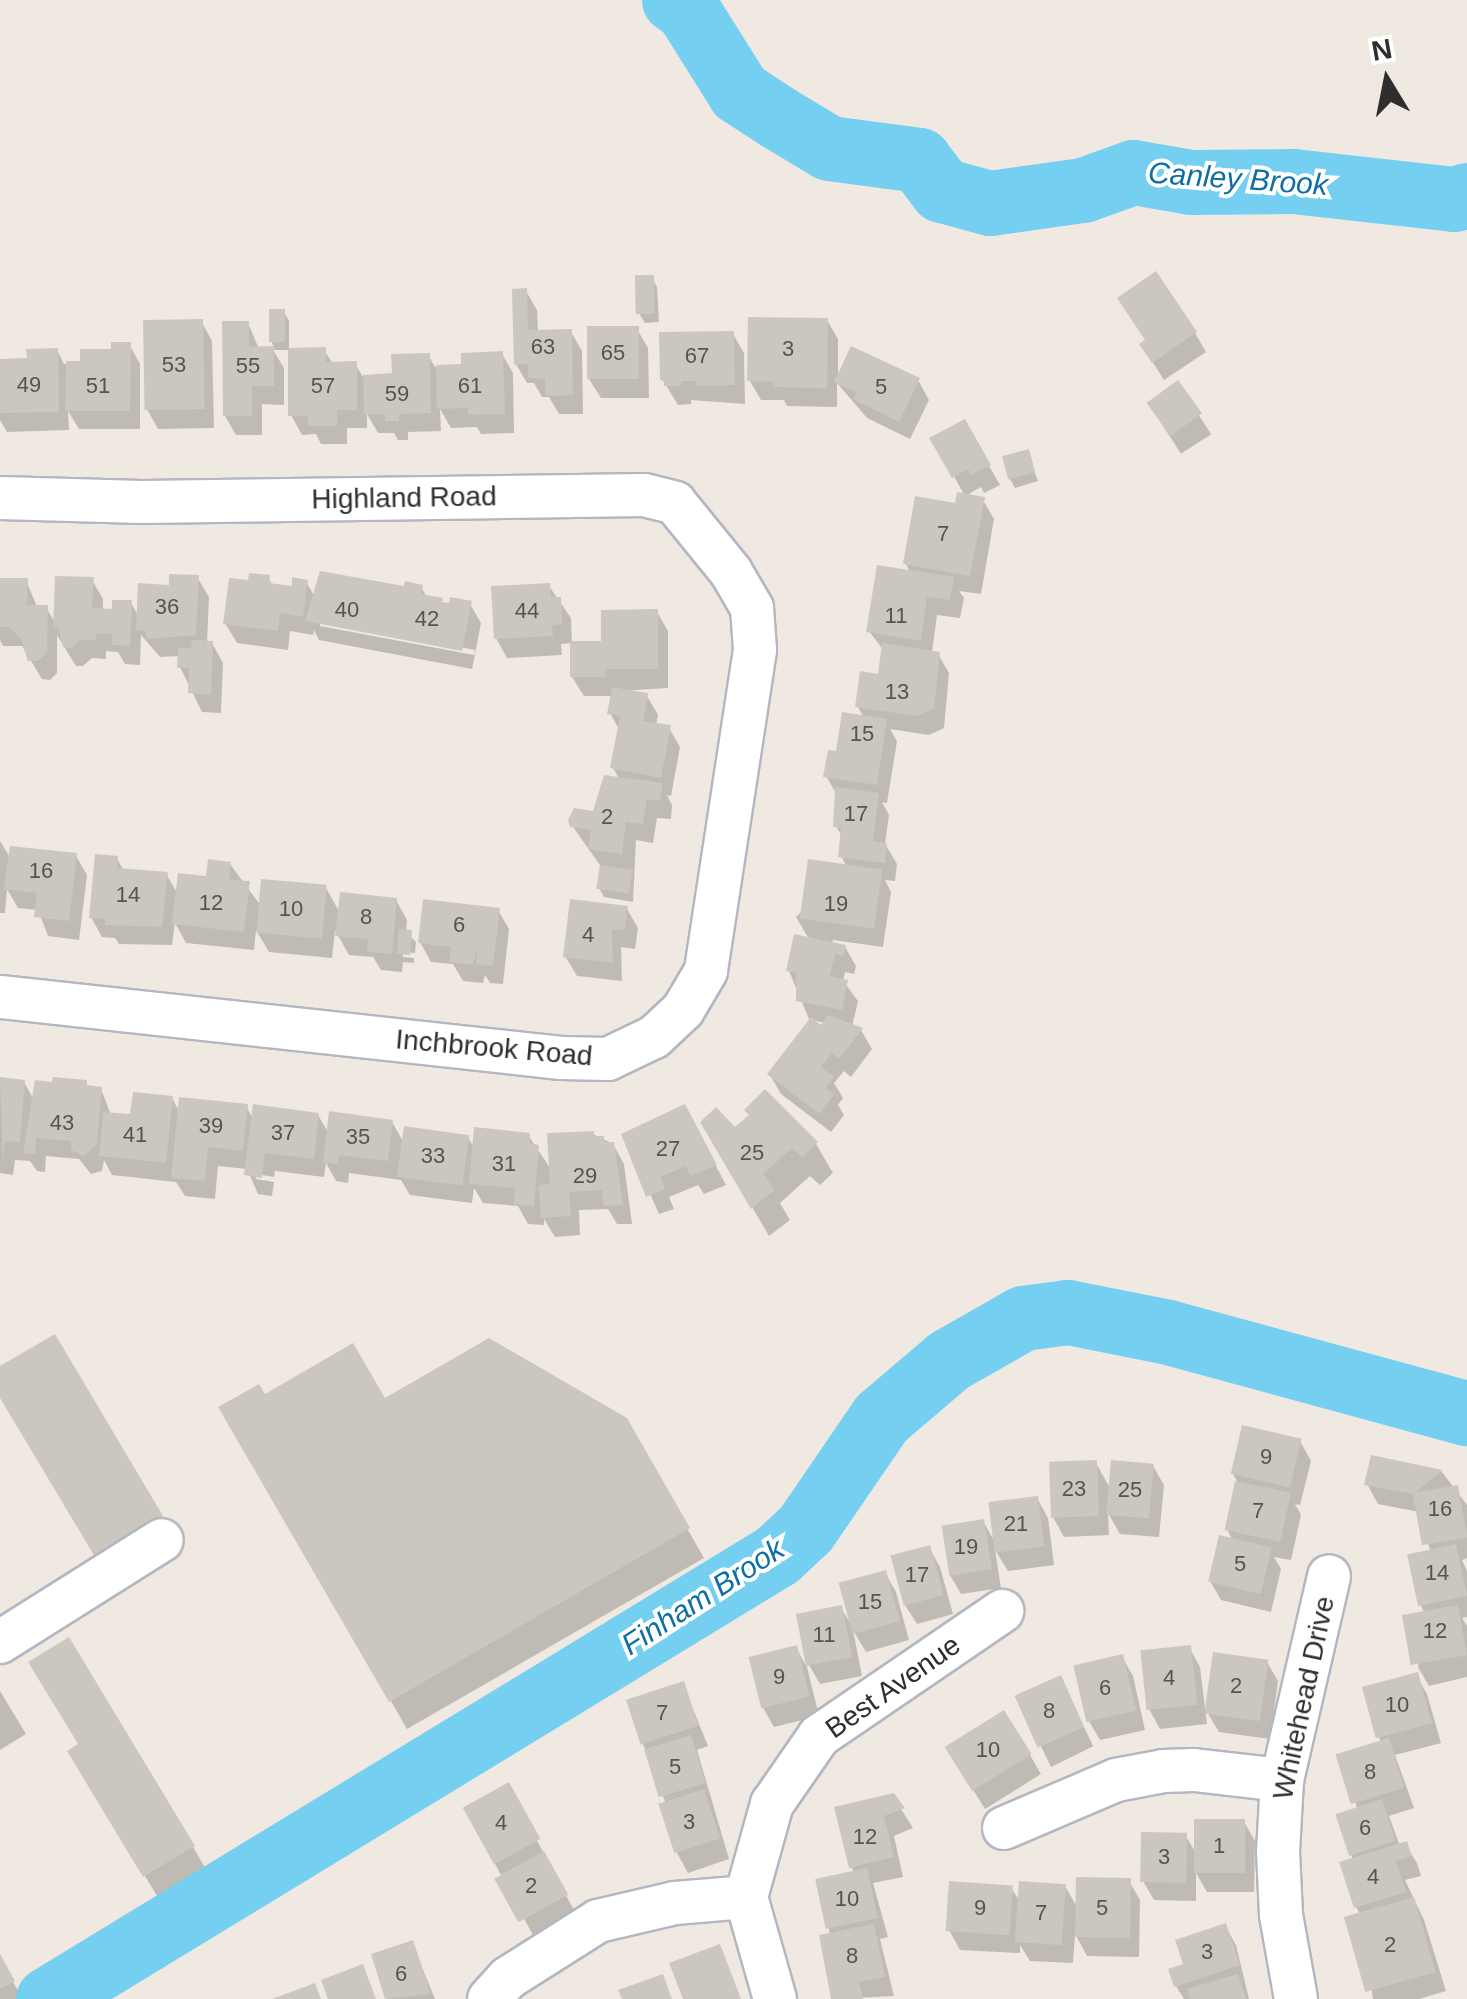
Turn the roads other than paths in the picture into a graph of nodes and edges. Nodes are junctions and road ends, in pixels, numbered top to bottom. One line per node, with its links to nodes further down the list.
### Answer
1 (0, 498): 2 (street, Highland Road)
2 (752, 608): 3 (street, Inchbrook Road)
3 (0, 997)
4 (162, 1540): 7 (street)
5 (1329, 1576): 8 (street, Whitehead Drive)
6 (1002, 1611): 10 (street, Best Avenue)
7 (0, 1642)
8 (1282, 1780): 9 (street); 13 (street, Whitehead Drive)
9 (1004, 1828)
10 (746, 1897): 11 (street); 12 (street)
11 (489, 1999)
12 (776, 1999)
13 (1296, 1999)

